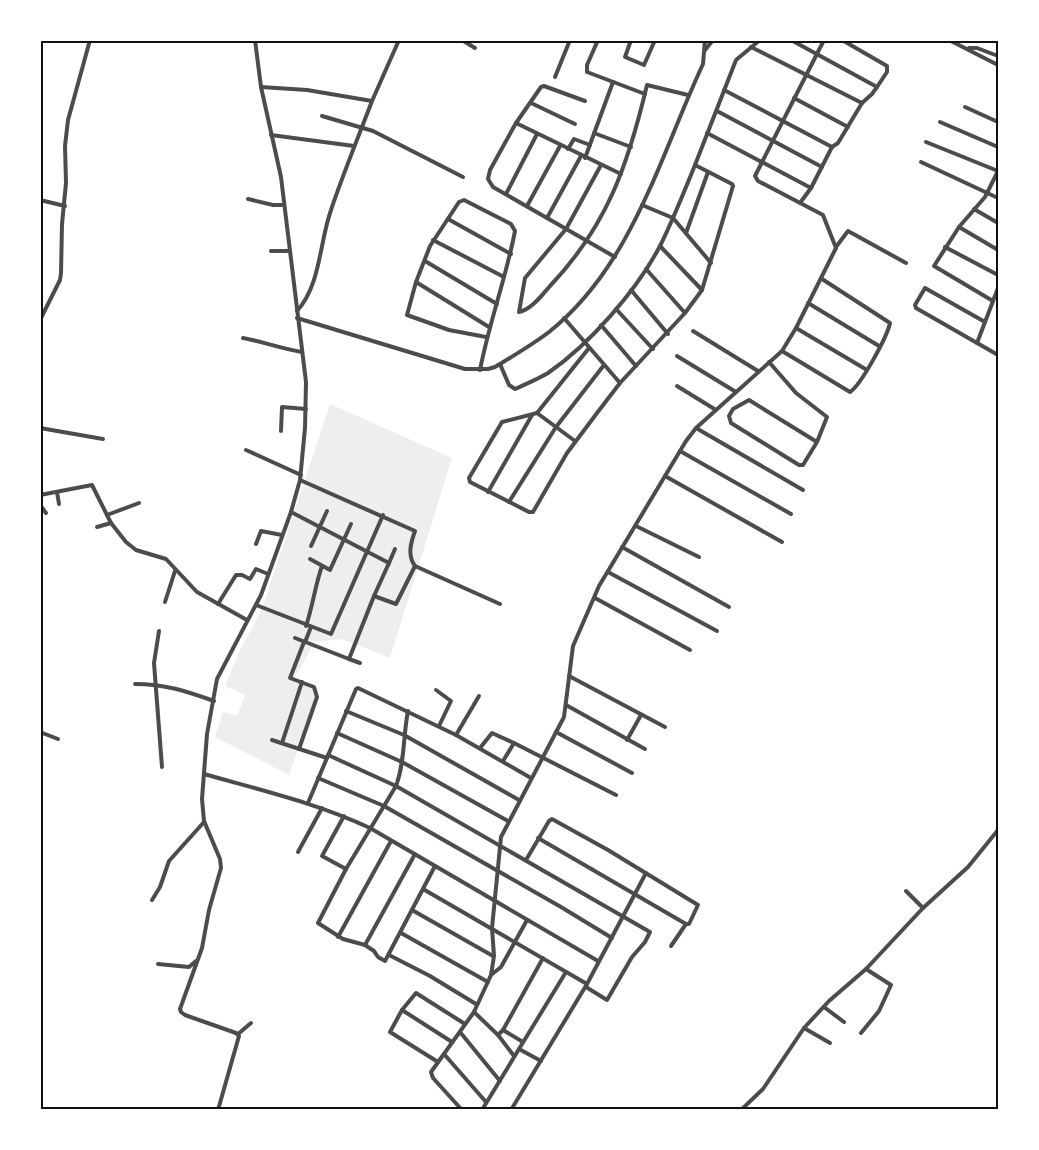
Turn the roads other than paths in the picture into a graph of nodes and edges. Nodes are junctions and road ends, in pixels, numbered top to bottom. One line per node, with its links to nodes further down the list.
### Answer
1 (90, 40): 78 (street)
2 (255, 40): 26 (street)
3 (399, 40): 32 (street)
4 (462, 40): 17 (street)
5 (570, 40): 24 (street)
6 (598, 40): 25 (street)
7 (631, 40): 8 (street)
8 (655, 40)
9 (705, 40): 19 (street)
10 (713, 40): 19 (street)
11 (760, 40): 16 (street)
12 (791, 40): 20 (street)
13 (824, 40): 20 (street)
14 (842, 40): 27 (street)
15 (949, 40): 18 (street)
16 (751, 47): 23 (street); 28 (street)
17 (475, 48)
18 (968, 48): 21 (street); 22 (street)
19 (705, 50): 30 (street)
20 (817, 54): 23 (street); 27 (street)
21 (999, 56)
22 (999, 65)
23 (806, 76): 31 (street); 35 (street)
24 (555, 77)
25 (613, 82): 29 (street); 46 (street)
26 (261, 87): 32 (street); 49 (street)
27 (877, 87): 35 (street)
28 (724, 90): 37 (street); 39 (street)
29 (645, 94): 30 (street); 55 (street)
30 (688, 95): 77 (street)
31 (794, 98): 39 (street); 45 (street)
32 (372, 101): 44 (street)
33 (585, 101): 34 (street)
34 (531, 103): 42 (street); 43 (street)
35 (862, 103): 45 (street)
36 (965, 107): 41 (street)
37 (717, 111): 47 (street); 50 (street)
38 (322, 116): 44 (street)
39 (784, 120): 50 (street); 56 (street)
40 (940, 122): 57 (street)
41 (999, 122)
42 (516, 123): 48 (street); 71 (street)
43 (575, 124)
44 (362, 127): 53 (street); 68 (street)
45 (848, 127): 56 (street)
46 (594, 133): 52 (street); 55 (street)
47 (707, 133): 60 (street); 63 (street)
48 (537, 134): 54 (street); 71 (street)
49 (271, 135): 53 (street); 76 (street)
50 (774, 141): 60 (street); 64 (street)
51 (926, 141): 65 (street)
52 (590, 145): 58 (street); 59 (street)
53 (354, 146): 113 (street)
54 (560, 146): 58 (street); 79 (street)
55 (631, 147): 67 (street)
56 (832, 147): 64 (street)
57 (999, 147)
58 (568, 149): 59 (street)
59 (583, 157): 62 (street); 81 (street)
60 (761, 161): 69 (street); 75 (street)
61 (921, 162): 70 (street)
62 (601, 165): 67 (street); 86 (street)
63 (695, 165): 66 (street); 82 (street)
64 (822, 167): 69 (street)
65 (998, 171): 70 (street)
66 (708, 172): 87 (street); 99 (street)
67 (621, 174): 89 (street)
68 (463, 177)
69 (812, 188): 75 (street)
70 (988, 192): 72 (street); 80 (street)
71 (506, 194): 79 (street)
72 (999, 198)
73 (248, 199): 76 (street)
74 (40, 200): 78 (street)
75 (800, 203): 92 (street)
76 (284, 205): 95 (street)
77 (642, 205): 82 (street); 97 (street)
78 (65, 206): 117 (street)
79 (527, 206): 81 (street)
80 (974, 209): 84 (street); 85 (street)
81 (547, 218): 86 (street)
82 (673, 218): 87 (street); 90 (street)
83 (448, 219): 88 (street); 96 (street); 96 (street)
84 (999, 223)
85 (959, 227): 91 (street); 93 (street)
86 (566, 229): 89 (street); 89 (street)
87 (686, 233): 99 (street)
88 (433, 240): 98 (street); 103 (street)
89 (588, 241): 97 (street)
90 (660, 246): 101 (street); 108 (street)
91 (945, 247): 102 (street); 109 (street)
92 (836, 248): 100 (street); 104 (street)
93 (999, 250)
94 (272, 251): 95 (street)
95 (290, 251): 113 (street)
96 (510, 254): 103 (street)
97 (615, 257): 116 (street)
98 (425, 261): 105 (street); 111 (street)
99 (711, 263): 108 (street)
100 (906, 264)
101 (646, 269): 107 (street); 114 (street)
102 (999, 275)
103 (504, 277): 111 (street)
104 (822, 279): 110 (street); 128 (street)
105 (416, 282): 120 (street); 124 (street)
106 (999, 288): 109 (street)
107 (631, 290): 112 (street); 123 (street)
108 (702, 290): 114 (street)
109 (993, 301): 118 (street)
110 (808, 303): 121 (street); 128 (street)
111 (497, 304): 120 (street)
112 (616, 309): 119 (street); 130 (street)
113 (297, 311): 115 (street)
114 (685, 314): 123 (street)
115 (297, 318): 132 (street); 139 (street)
116 (564, 318): 126 (street); 136 (street)
117 (40, 320)
118 (985, 322): 127 (street); 127 (street)
119 (601, 325): 126 (street); 138 (street)
120 (489, 327): 124 (street)
121 (796, 328): 131 (street); 140 (street)
122 (693, 331): 141 (street)
123 (668, 334): 130 (street)
124 (486, 337): 139 (street)
125 (243, 338): 132 (street)
126 (584, 342): 129 (street); 136 (street)
127 (977, 344): 133 (street)
128 (879, 346): 140 (street)
129 (589, 348): 137 (street); 147 (street)
130 (653, 349): 138 (street)
131 (782, 351): 135 (street); 140 (street)
132 (302, 352): 145 (street)
133 (999, 355)
134 (676, 356): 144 (street)
135 (769, 362): 141 (street); 155 (street)
136 (500, 364): 139 (street)
137 (604, 365): 142 (street); 149 (street)
138 (636, 366): 142 (street)
139 (480, 370)
140 (867, 370)
141 (758, 371): 144 (street)
142 (620, 383): 154 (street)
143 (677, 386): 146 (street)
144 (736, 392): 146 (street)
145 (306, 409): 152 (street); 159 (street)
146 (716, 410): 151 (street)
147 (537, 413): 148 (street); 149 (street)
148 (532, 415): 162 (street); 162 (street)
149 (556, 427): 154 (street); 164 (street)
150 (40, 428): 153 (street)
151 (696, 428): 157 (street); 160 (street)
152 (281, 431)
153 (103, 439)
154 (575, 441): 164 (street)
155 (818, 442): 155 (street)
156 (246, 450): 159 (street)
157 (680, 452): 158 (street); 172 (street)
158 (665, 476): 177 (street); 181 (street)
159 (300, 478): 169 (street); 173 (street)
160 (803, 490)
161 (57, 492): 163 (street); 166 (street); 171 (street)
162 (488, 492): 164 (street)
163 (40, 495)
164 (509, 502)
165 (139, 503): 171 (street)
166 (59, 504)
167 (40, 505): 170 (street)
168 (327, 511): 178 (street)
169 (291, 512): 178 (street); 179 (street)
170 (45, 513)
171 (106, 514): 174 (street)
172 (791, 514)
173 (383, 515): 186 (street); 191 (street)
174 (111, 523): 176 (street); 192 (street)
175 (351, 524): 180 (street)
176 (97, 526)
177 (636, 526): 184 (street); 187 (street)
178 (320, 528): 180 (street); 183 (street)
179 (282, 535): 182 (street); 194 (street)
180 (343, 540): 186 (street); 190 (street)
181 (782, 542)
182 (256, 544)
183 (311, 546)
184 (622, 547): 193 (street); 201 (street)
185 (395, 549): 189 (street)
186 (366, 553): 189 (street); 203 (street)
187 (699, 557)
188 (309, 559): 190 (street)
189 (389, 563): 195 (street)
190 (322, 566): 203 (street)
191 (415, 566): 195 (street); 199 (street)
192 (176, 571): 197 (street); 198 (street)
193 (608, 572): 196 (street); 205 (street)
194 (268, 574): 198 (street); 200 (street)
195 (374, 596): 209 (street)
196 (595, 598): 208 (street); 211 (street)
197 (165, 602)
198 (218, 604): 202 (street)
199 (500, 604)
200 (256, 605): 202 (street); 203 (street)
201 (729, 607)
202 (247, 620): 217 (street)
203 (309, 626): 207 (street)
204 (159, 631): 214 (street)
205 (717, 632)
206 (295, 638): 207 (street)
207 (305, 642): 209 (street); 212 (street)
208 (690, 650)
209 (349, 659): 210 (street)
210 (360, 663)
211 (569, 676): 218 (street); 221 (street)
212 (302, 682): 233 (street); 235 (street)
213 (135, 684): 214 (street)
214 (157, 684): 217 (street); 241 (street)
215 (436, 690): 222 (street)
216 (479, 696): 228 (street)
217 (214, 701): 243 (street)
218 (566, 705): 226 (street); 231 (street)
219 (346, 711): 220 (street); 225 (street); 227 (street)
220 (408, 711): 222 (street); 227 (street)
221 (641, 715): 223 (street); 231 (street)
222 (439, 726): 228 (street)
223 (665, 727)
224 (40, 732): 229 (street)
225 (337, 732): 237 (street); 240 (street)
226 (556, 732): 238 (street); 242 (street)
227 (404, 735): 240 (street); 248 (street)
228 (456, 735): 234 (street)
229 (58, 739)
230 (272, 740): 233 (street)
231 (627, 740): 236 (street)
232 (514, 742): 234 (street); 238 (street); 239 (street)
233 (282, 743): 235 (street)
234 (480, 748): 239 (street)
235 (299, 749): 237 (street)
236 (645, 749)
237 (328, 756): 244 (street); 246 (street)
238 (543, 757): 245 (street); 247 (street)
239 (503, 761): 245 (street)
240 (402, 762): 246 (street); 254 (street)
241 (162, 767)
242 (632, 773)
243 (204, 774): 249 (street); 253 (street)
244 (318, 778): 249 (street); 250 (street)
245 (531, 778): 248 (street)
246 (396, 786): 250 (street); 259 (street)
247 (616, 795)
248 (519, 800): 254 (street)
249 (308, 803): 251 (street)
250 (384, 806): 255 (street); 265 (street)
251 (322, 808): 252 (street); 260 (street)
252 (344, 816): 255 (street); 264 (street)
253 (204, 821): 270 (street); 287 (street)
254 (508, 821): 259 (street)
255 (370, 828): 258 (street); 264 (street)
256 (999, 830): 272 (street)
257 (538, 838): 262 (street); 266 (street); 269 (street)
258 (391, 841): 261 (street); 279 (street)
259 (499, 844): 262 (street); 265 (street)
260 (298, 852)
261 (415, 854): 263 (street); 282 (street)
262 (526, 860): 274 (street)
263 (435, 866): 267 (street); 271 (street)
264 (346, 869): 279 (street)
265 (497, 871): 271 (street); 280 (street)
266 (646, 873): 269 (street); 276 (street)
267 (423, 889): 273 (street); 277 (street)
268 (906, 891): 272 (street)
269 (635, 895): 274 (street); 276 (street)
270 (152, 900)
271 (495, 902): 275 (street); 277 (street)
272 (923, 908): 290 (street)
273 (412, 910): 278 (street); 285 (street)
274 (624, 916): 280 (street); 294 (street)
275 (527, 920): 281 (street); 288 (street)
276 (686, 924): 283 (street)
277 (492, 928): 281 (street); 285 (street)
278 (401, 933): 284 (street); 293 (street)
279 (338, 937): 282 (street)
280 (612, 938): 288 (street)
281 (515, 942): 286 (street); 292 (street)
282 (365, 945): 284 (street)
283 (671, 946)
284 (389, 955): 295 (street)
285 (494, 956): 292 (street)
286 (543, 958): 291 (street); 303 (street)
287 (197, 961): 289 (street); 306 (street)
288 (598, 961): 294 (street)
289 (158, 964)
290 (866, 969): 296 (street); 305 (street)
291 (566, 972): 294 (street); 309 (street)
292 (491, 975): 293 (street)
293 (488, 982): 295 (street)
294 (586, 986): 314 (street)
295 (477, 1004): 298 (street)
296 (824, 1007): 299 (street); 302 (street)
297 (402, 1010): 301 (street); 308 (street); 315 (street)
298 (474, 1012): 301 (street); 307 (street)
299 (844, 1022)
300 (251, 1023): 306 (street)
301 (465, 1024): 304 (street)
302 (804, 1028): 310 (street); 322 (street)
303 (503, 1030): 307 (street); 309 (street)
304 (460, 1032): 308 (street); 316 (street)
305 (861, 1033)
306 (238, 1034): 318 (street)
307 (498, 1035): 313 (street)
308 (452, 1042): 312 (street)
309 (524, 1042): 311 (street)
310 (830, 1043)
311 (519, 1049): 313 (street); 314 (street)
312 (444, 1054): 315 (street); 317 (street)
313 (514, 1056): 316 (street)
314 (541, 1061): 321 (street)
315 (438, 1062): 319 (street)
316 (500, 1081): 317 (street)
317 (486, 1102): 320 (street)
318 (218, 1110)
319 (462, 1110)
320 (482, 1110)
321 (511, 1110)
322 (741, 1110)

